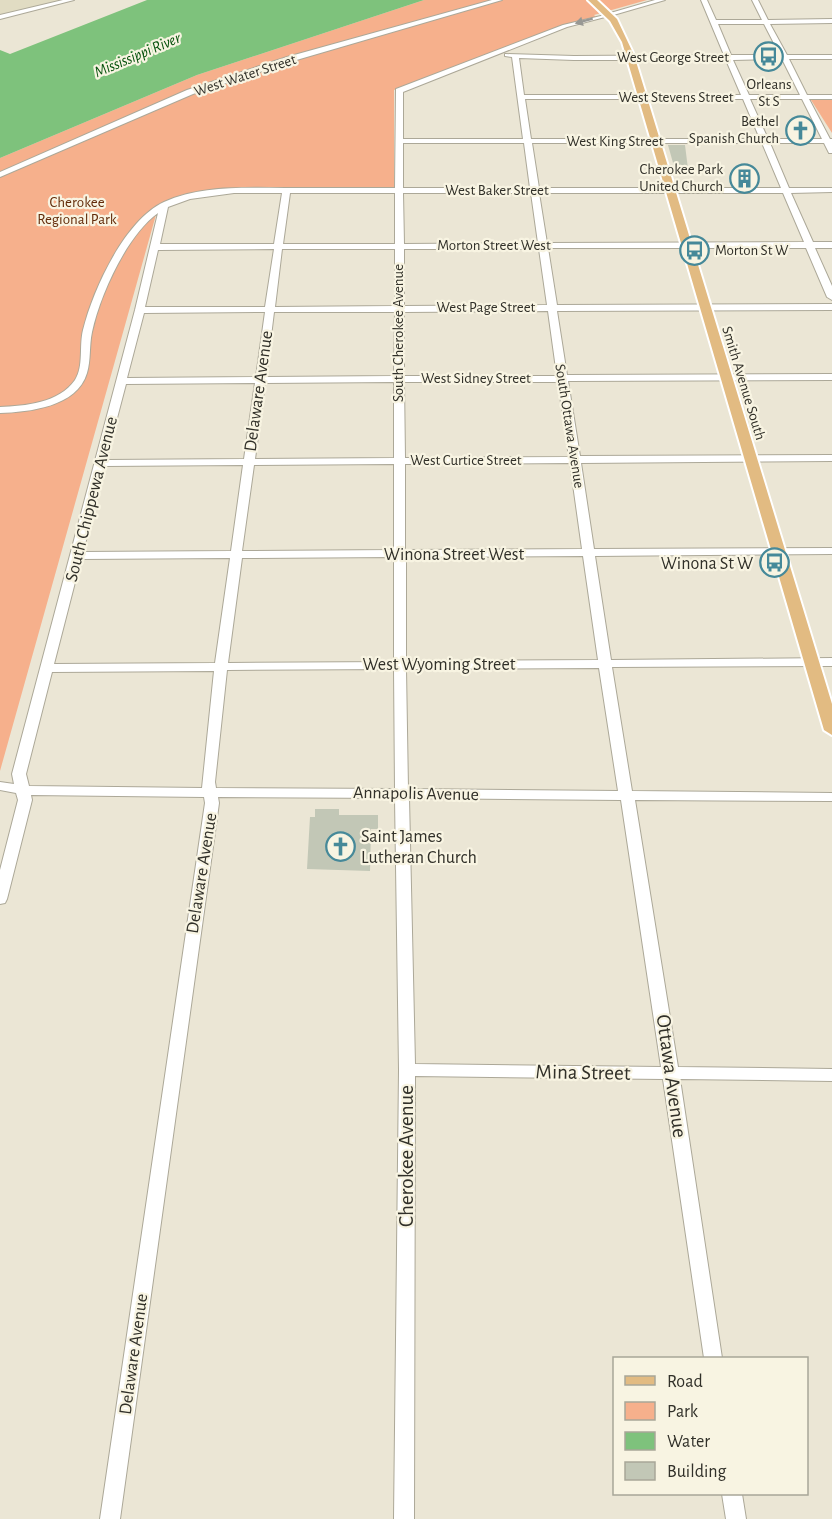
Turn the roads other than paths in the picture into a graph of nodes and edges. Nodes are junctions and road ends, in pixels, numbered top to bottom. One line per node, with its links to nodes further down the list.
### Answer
1 (71, 0): 9 (street)
2 (499, 0): 30 (street, West Water Street)
3 (583, 0): 8 (main road, Smith Avenue South)
4 (592, 0): 8 (main road, Smith Avenue South)
5 (662, 0): 8 (street, South Cherokee Avenue)
6 (704, 0): 11 (street)
7 (755, 0): 12 (street)
8 (604, 12): 13 (street, South Cherokee Avenue, one-way to 13); 15 (main road, Smith Avenue South)
9 (0, 17)
10 (832, 21): 12 (street)
11 (713, 22): 12 (street); 16 (street)
12 (766, 22): 17 (street)
13 (498, 52): 14 (street, West George Street); 24 (street, South Cherokee Avenue)
14 (514, 57): 15 (street, West George Street); 20 (street, South Ottawa Avenue)
15 (630, 57): 16 (street, West George Street); 21 (main road, Smith Avenue South)
16 (727, 57): 17 (street, West George Street); 22 (street)
17 (784, 57): 18 (street, West George Street); 19 (street)
18 (832, 57)
19 (804, 96): 22 (street, West Stevens Street); 23 (street, West Stevens Street); 28 (street)
20 (520, 97): 21 (street, West Stevens Street); 25 (street, South Ottawa Avenue)
21 (640, 97): 22 (street, West Stevens Street); 26 (main road, Smith Avenue South)
22 (745, 97): 27 (street)
23 (832, 97)
24 (398, 141): 25 (street, West King Street); 36 (street, South Cherokee Avenue)
25 (527, 141): 26 (street, West King Street); 31 (street, South Ottawa Avenue)
26 (654, 141): 27 (street, West King Street); 32 (main road, Smith Avenue South)
27 (763, 141): 28 (street, West King Street); 33 (street)
28 (829, 141): 29 (street)
29 (832, 151)
30 (0, 175)
31 (535, 190): 32 (street, West Baker Street); 36 (street, West Baker Street); 40 (street, South Ottawa Avenue)
32 (670, 190): 33 (street, West Baker Street); 38 (main road, Smith Avenue South)
33 (785, 190): 34 (street, West Baker Street); 41 (street)
34 (832, 190)
35 (286, 191): 36 (street, West Baker Street); 37 (street, West Baker Street); 43 (street, Delaware Avenue)
36 (398, 191): 39 (street, South Cherokee Avenue)
37 (164, 206): 44 (street, South Chippewa Avenue); 58 (street)
38 (686, 244): 40 (street, Morton Street West); 41 (street, Morton Street West); 47 (main road, Smith Avenue South)
39 (398, 245): 40 (street, Morton Street West); 43 (street, Morton Street West); 50 (street, South Cherokee Avenue)
40 (543, 245): 46 (street, South Ottawa Avenue)
41 (809, 245): 42 (street, Morton Street West); 45 (street)
42 (832, 245)
43 (278, 246): 44 (street, Morton Street West); 49 (street, Delaware Avenue)
44 (155, 247): 51 (street, South Chippewa Avenue)
45 (832, 297)
46 (552, 307): 47 (street, West Page Street); 50 (street, West Page Street); 55 (street, South Ottawa Avenue)
47 (704, 307): 48 (street, West Page Street); 52 (main road, Smith Avenue South)
48 (832, 307)
49 (269, 308): 50 (street, West Page Street); 51 (street, West Page Street); 56 (street, Delaware Avenue)
50 (400, 308): 54 (street, South Cherokee Avenue)
51 (140, 310): 57 (street, South Chippewa Avenue)
52 (726, 377): 53 (street, West Sidney Street); 55 (street, West Sidney Street); 59 (main road, Smith Avenue South)
53 (832, 377)
54 (398, 378): 55 (street, West Sidney Street); 56 (street, West Sidney Street); 62 (street, South Cherokee Avenue)
55 (563, 378): 61 (street, South Ottawa Avenue)
56 (260, 379): 57 (street, West Sidney Street); 63 (street, Delaware Avenue)
57 (121, 381): 64 (street, South Chippewa Avenue)
58 (0, 410)
59 (750, 458): 60 (street, West Curtice Street); 61 (street, West Curtice Street); 66 (main road, Smith Avenue South)
60 (832, 458)
61 (575, 459): 62 (street, West Curtice Street); 67 (street, South Ottawa Avenue)
62 (399, 460): 63 (street, West Curtice Street); 69 (street, South Cherokee Avenue)
63 (249, 461): 64 (street, West Curtice Street); 68 (street, Delaware Avenue)
64 (99, 463): 70 (street, South Chippewa Avenue)
65 (832, 551): 66 (street, Winona Street West)
66 (779, 552): 67 (street, Winona Street West); 71 (main road, Smith Avenue South)
67 (589, 553): 69 (street, Winona Street West); 73 (street, South Ottawa Avenue)
68 (237, 555): 69 (street, Winona Street West); 70 (street, Winona Street West); 75 (street, Delaware Avenue)
69 (398, 555): 74 (street, South Cherokee Avenue)
70 (76, 556): 76 (street, South Chippewa Avenue)
71 (813, 662): 72 (street, West Wyoming Street); 73 (street, West Wyoming Street); 77 (main road, Smith Avenue South)
72 (832, 662)
73 (606, 663): 74 (street, West Wyoming Street); 82 (street, South Ottawa Avenue)
74 (399, 664): 75 (street, West Wyoming Street); 81 (street, South Cherokee Avenue)
75 (221, 666): 76 (street, West Wyoming Street); 80 (street, Delaware Avenue)
76 (47, 668): 79 (street, South Chippewa Avenue)
77 (832, 730)
78 (0, 786): 79 (street, Annapolis Avenue)
79 (23, 791): 80 (street, Annapolis Avenue); 84 (street, South Chippewa Avenue)
80 (210, 792): 81 (street, Annapolis Avenue); 91 (street, Delaware Avenue)
81 (402, 793): 82 (street, Annapolis Avenue); 86 (street, Cherokee Avenue)
82 (627, 795): 83 (street, Annapolis Avenue); 87 (street, Ottawa Avenue)
83 (832, 797)
84 (7, 842): 85 (street, South Chippewa Avenue)
85 (0, 899)
86 (407, 1070): 87 (street, Mina Street); 92 (street, Cherokee Avenue)
87 (672, 1073): 88 (street, Mina Street); 89 (street, Ottawa Avenue)
88 (832, 1075)
89 (713, 1357)
90 (732, 1495): 93 (street)
91 (110, 1519)
92 (404, 1519)
93 (736, 1519)

